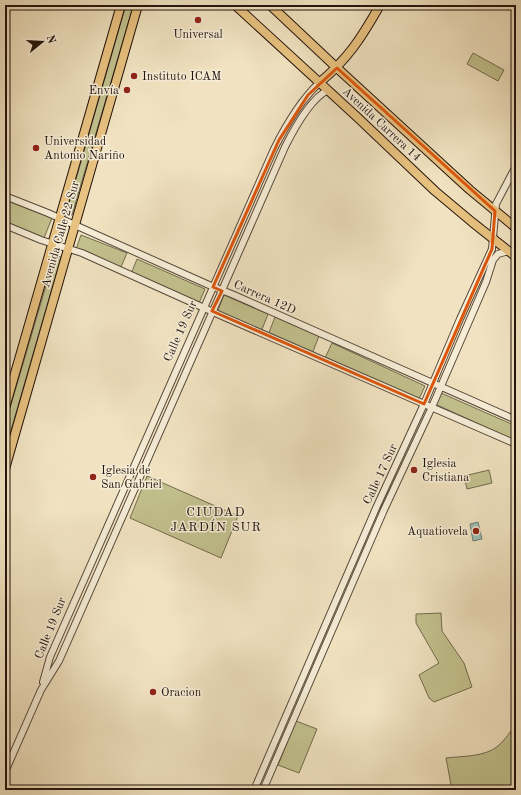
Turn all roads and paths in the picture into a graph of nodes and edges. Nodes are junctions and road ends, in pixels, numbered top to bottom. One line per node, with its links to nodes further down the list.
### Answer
1 (122, 5): 12 (main road, Avenida Calle 22 Sur)
2 (138, 5): 14 (main road, Avenida Calle 22 Sur)
3 (235, 5): 7 (main road, Avenida Carrera 14)
4 (270, 5): 6 (main road, Avenida Carrera 14)
5 (380, 5): 6 (main road, Calle 19 Sur)
6 (337, 68): 7 (main road, Calle 19 Sur); 11 (main road, Avenida Carrera 14)
7 (320, 83): 8 (main road, Avenida Carrera 14); 20 (street, Calle 19 Sur)
8 (328, 90): 16 (main road, Avenida Carrera 14); 21 (street, Calle 19 Sur)
9 (516, 166): 11 (street, Calle 17 Sur)
10 (5, 196): 12 (street, Carrera 12D)
11 (495, 211): 15 (main road, Avenida Carrera 14); 16 (street, Calle 17 Sur)
12 (60, 219): 14 (street, Carrera 12D); 17 (main road, Avenida Calle 22 Sur)
13 (5, 225): 17 (street)
14 (75, 226): 18 (main road, Avenida Calle 22 Sur); 20 (street, Carrera 12D)
15 (516, 228)
16 (493, 239): 19 (main road, Avenida Carrera 14); 24 (street, Calle 17 Sur)
17 (53, 244): 18 (street); 28 (main road, Avenida Calle 22 Sur)
18 (68, 249): 22 (street); 31 (main road, Avenida Calle 22 Sur)
19 (513, 254): 25 (street, Calle 17 Sur)
20 (213, 287): 21 (street, Carrera 12D); 22 (street, Calle 19 Sur)
21 (222, 290): 23 (street, Calle 19 Sur); 24 (street, Carrera 12D)
22 (204, 307): 23 (street); 32 (street, Calle 19 Sur)
23 (212, 311): 26 (street); 32 (street, Calle 19 Sur)
24 (433, 383): 25 (street, Carrera 12D); 26 (street, Calle 17 Sur)
25 (441, 387): 27 (street, Calle 17 Sur); 29 (street, Carrera 12D)
26 (424, 404): 27 (street); 34 (street, Calle 17 Sur)
27 (432, 407): 30 (street); 35 (street, Calle 17 Sur)
28 (5, 408)
29 (516, 420)
30 (516, 444)
31 (5, 469)
32 (41, 690): 33 (street, Calle 19 Sur)
33 (5, 772)
34 (254, 790)
35 (263, 790)

